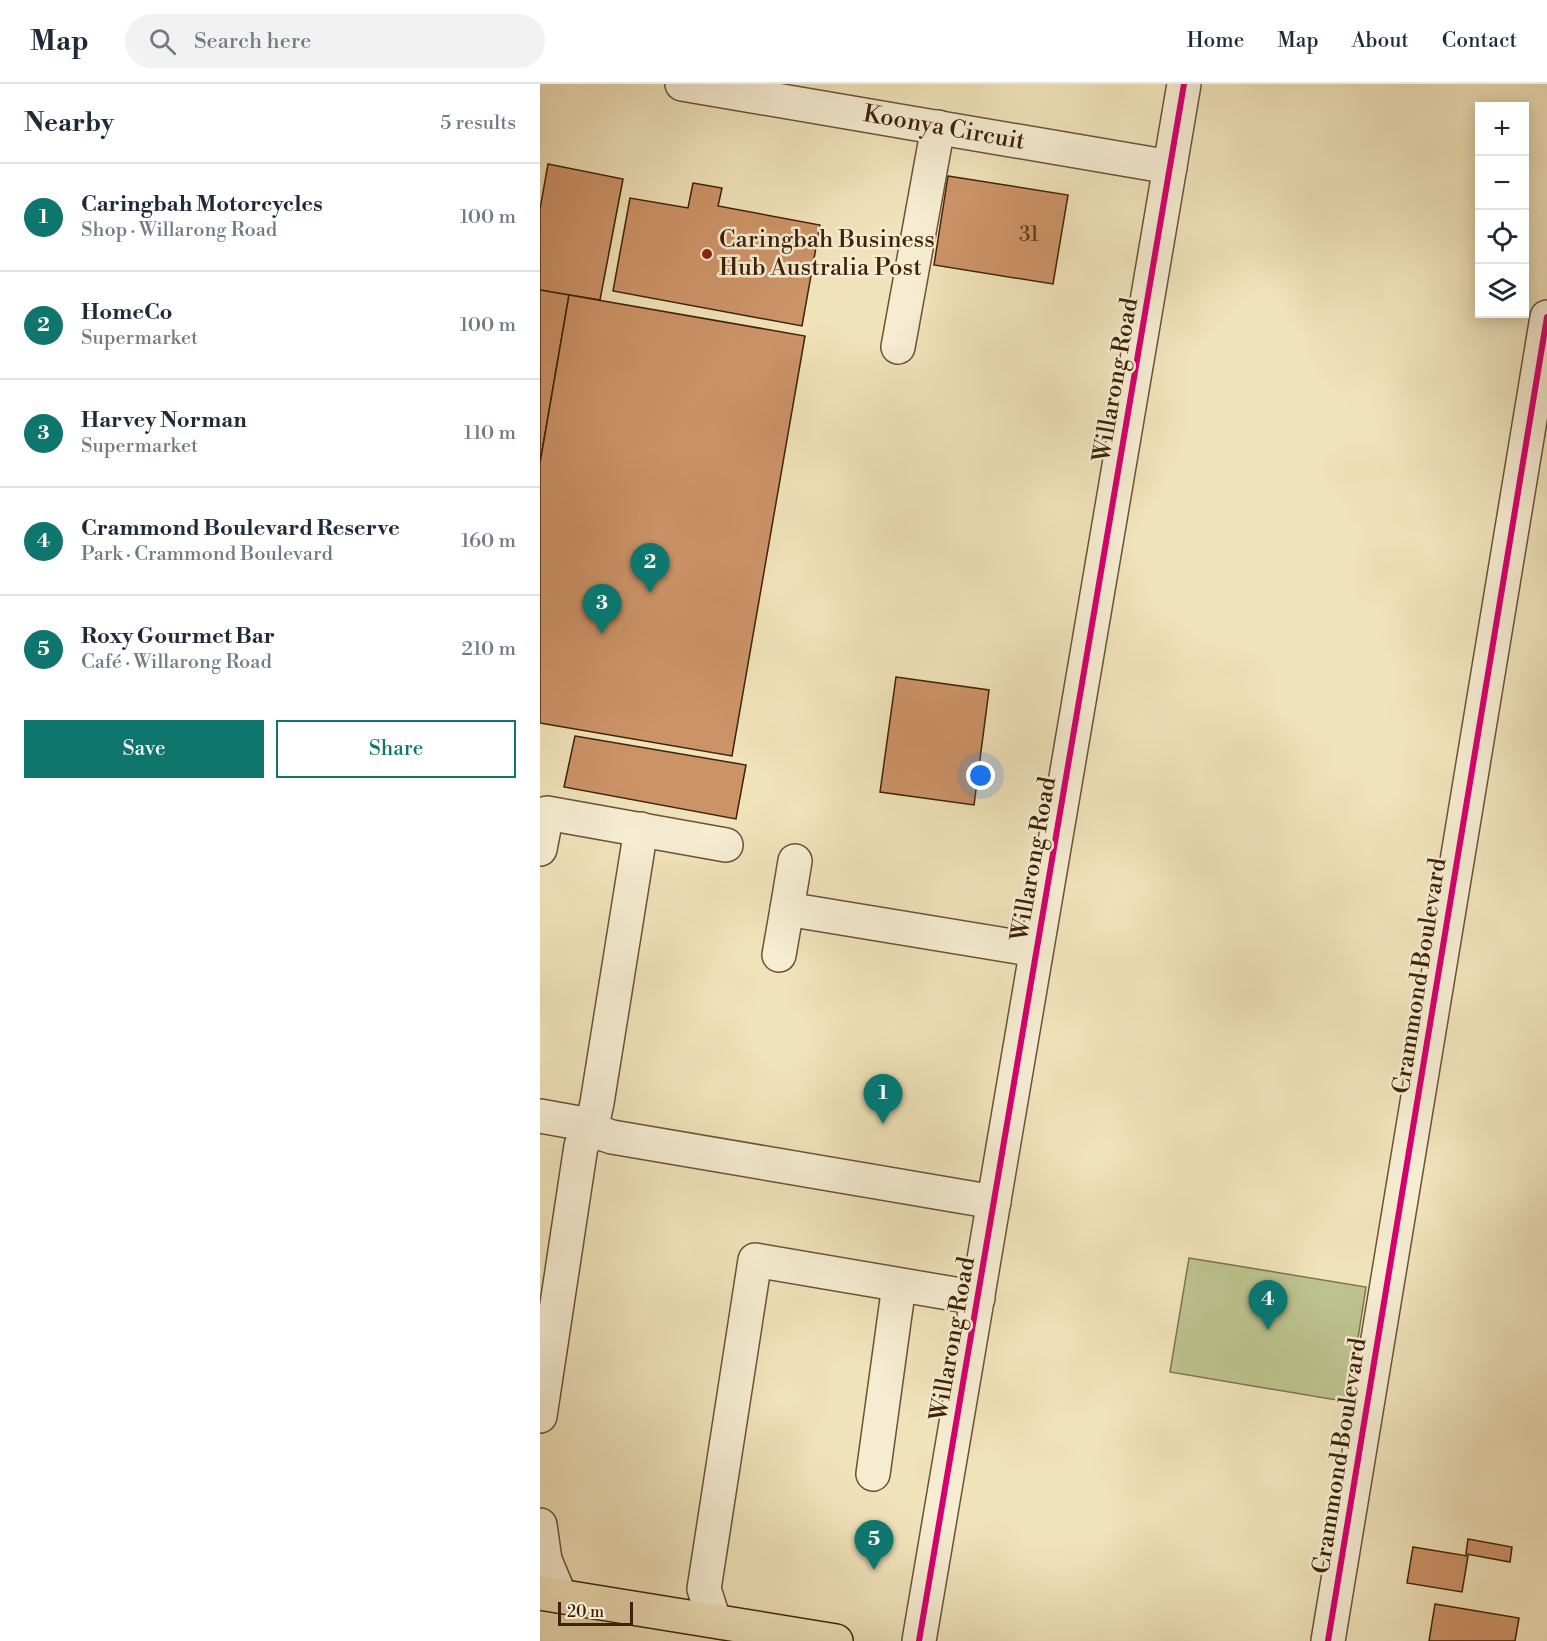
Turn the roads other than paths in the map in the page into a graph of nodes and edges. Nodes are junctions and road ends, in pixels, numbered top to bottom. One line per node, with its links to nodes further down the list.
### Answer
1 (682, 84): 3 (street, Koonya Circuit)
2 (1184, 84): 4 (street, Willarong Road)
3 (938, 127): 4 (street, Koonya Circuit); 6 (street)
4 (1170, 166): 12 (street, Willarong Road)
5 (1547, 317): 26 (street, Crammond Boulevard)
6 (898, 347)
7 (640, 829): 8 (street); 9 (street); 15 (street)
8 (726, 845)
9 (540, 849)
10 (795, 861): 11 (street)
11 (787, 909): 12 (street); 13 (street)
12 (1036, 950): 16 (street, Willarong Road)
13 (779, 955)
14 (540, 1116): 15 (street)
15 (591, 1130): 16 (street); 19 (street)
16 (994, 1202): 18 (street, Willarong Road)
17 (899, 1285): 18 (street); 20 (street); 23 (street)
18 (978, 1298): 25 (street, Willarong Road)
19 (540, 1416)
20 (873, 1474)
21 (540, 1525): 22 (street)
22 (550, 1595): 23 (main road)
23 (714, 1620): 24 (main road)
24 (836, 1641)
25 (919, 1641)
26 (1328, 1641)

